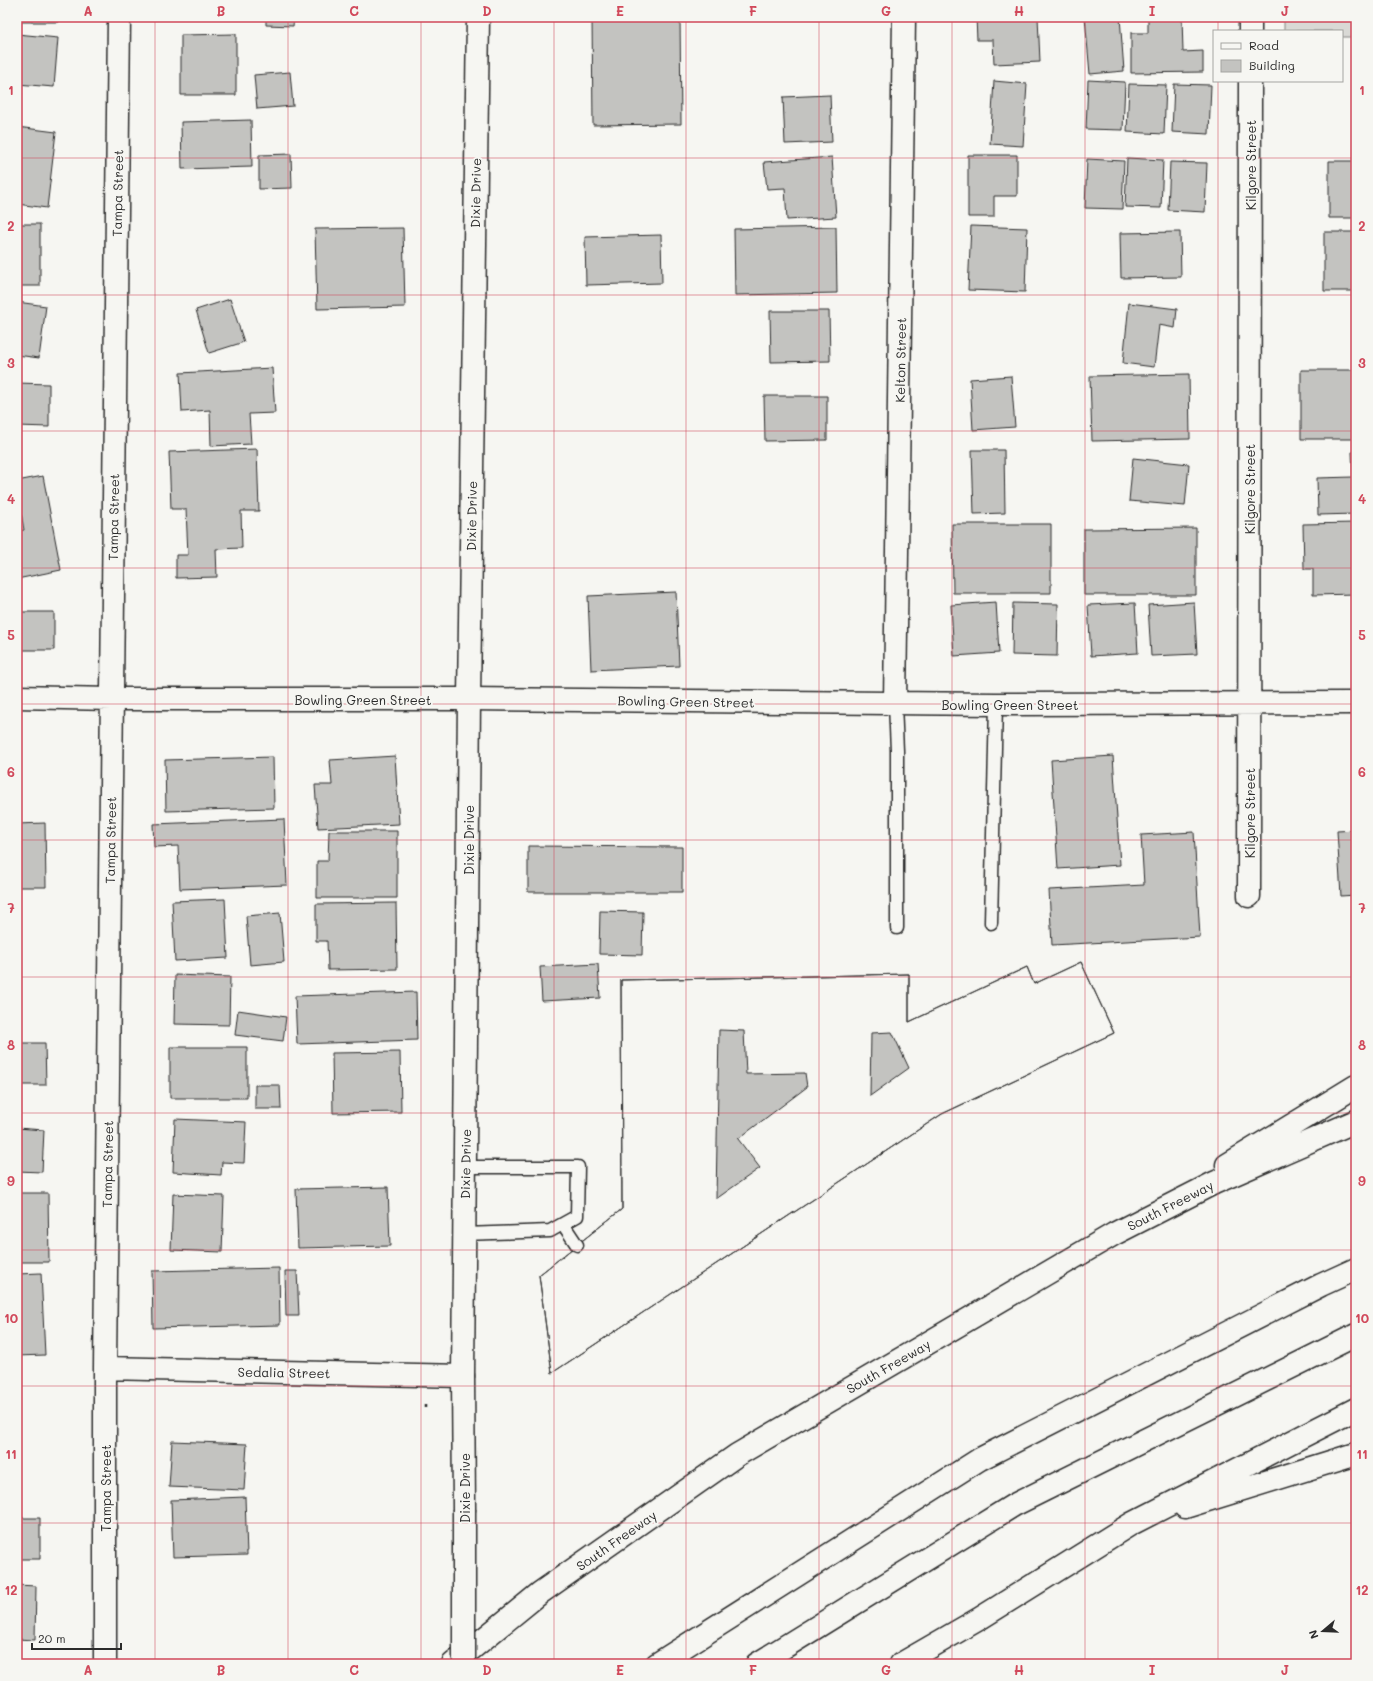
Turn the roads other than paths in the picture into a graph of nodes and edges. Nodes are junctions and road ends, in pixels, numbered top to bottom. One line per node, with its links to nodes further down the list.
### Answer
1 (119, 17): 8 (main road, Tampa Street)
2 (478, 17): 9 (main road, Dixie Drive)
3 (904, 17): 12 (main road, Kelton Street)
4 (1250, 17): 5 (main road)
5 (1250, 30)
6 (1250, 82): 10 (main road, Kilgore Street)
7 (17, 697): 8 (main road, Bowling Green Street)
8 (111, 699): 9 (main road, Bowling Green Street); 26 (main road, Tampa Street)
9 (469, 699): 12 (main road, Bowling Green Street); 19 (main road, Dixie Drive)
10 (1249, 702): 11 (main road, Bowling Green Street); 13 (main road, Bowling Green Street); 14 (main road, Kilgore Street)
11 (1356, 703)
12 (895, 704): 13 (main road, Bowling Green Street); 16 (lane)
13 (996, 704): 15 (lane)
14 (1249, 896)
15 (991, 923)
16 (897, 928)
17 (1356, 1086): 22 (main road)
18 (1356, 1121): 22 (main road, South Freeway)
19 (465, 1167): 20 (lane); 21 (main road, Dixie Drive)
20 (563, 1224): 21 (lane); 23 (lane)
21 (464, 1234): 27 (main road, Dixie Drive)
22 (1114, 1234): 32 (main road, South Freeway)
23 (578, 1245)
24 (1356, 1269): 34 (main road)
25 (1356, 1335): 35 (main road)
26 (105, 1368): 27 (main road, Sedalia Street); 31 (main road, Tampa Street)
27 (463, 1376): 33 (main road, Dixie Drive, bridge)
28 (1356, 1408): 30 (main road)
29 (1356, 1454): 30 (main road)
30 (1131, 1524): 36 (main road)
31 (105, 1664)
32 (453, 1664)
33 (464, 1664)
34 (657, 1664)
35 (758, 1664)
36 (901, 1664)

